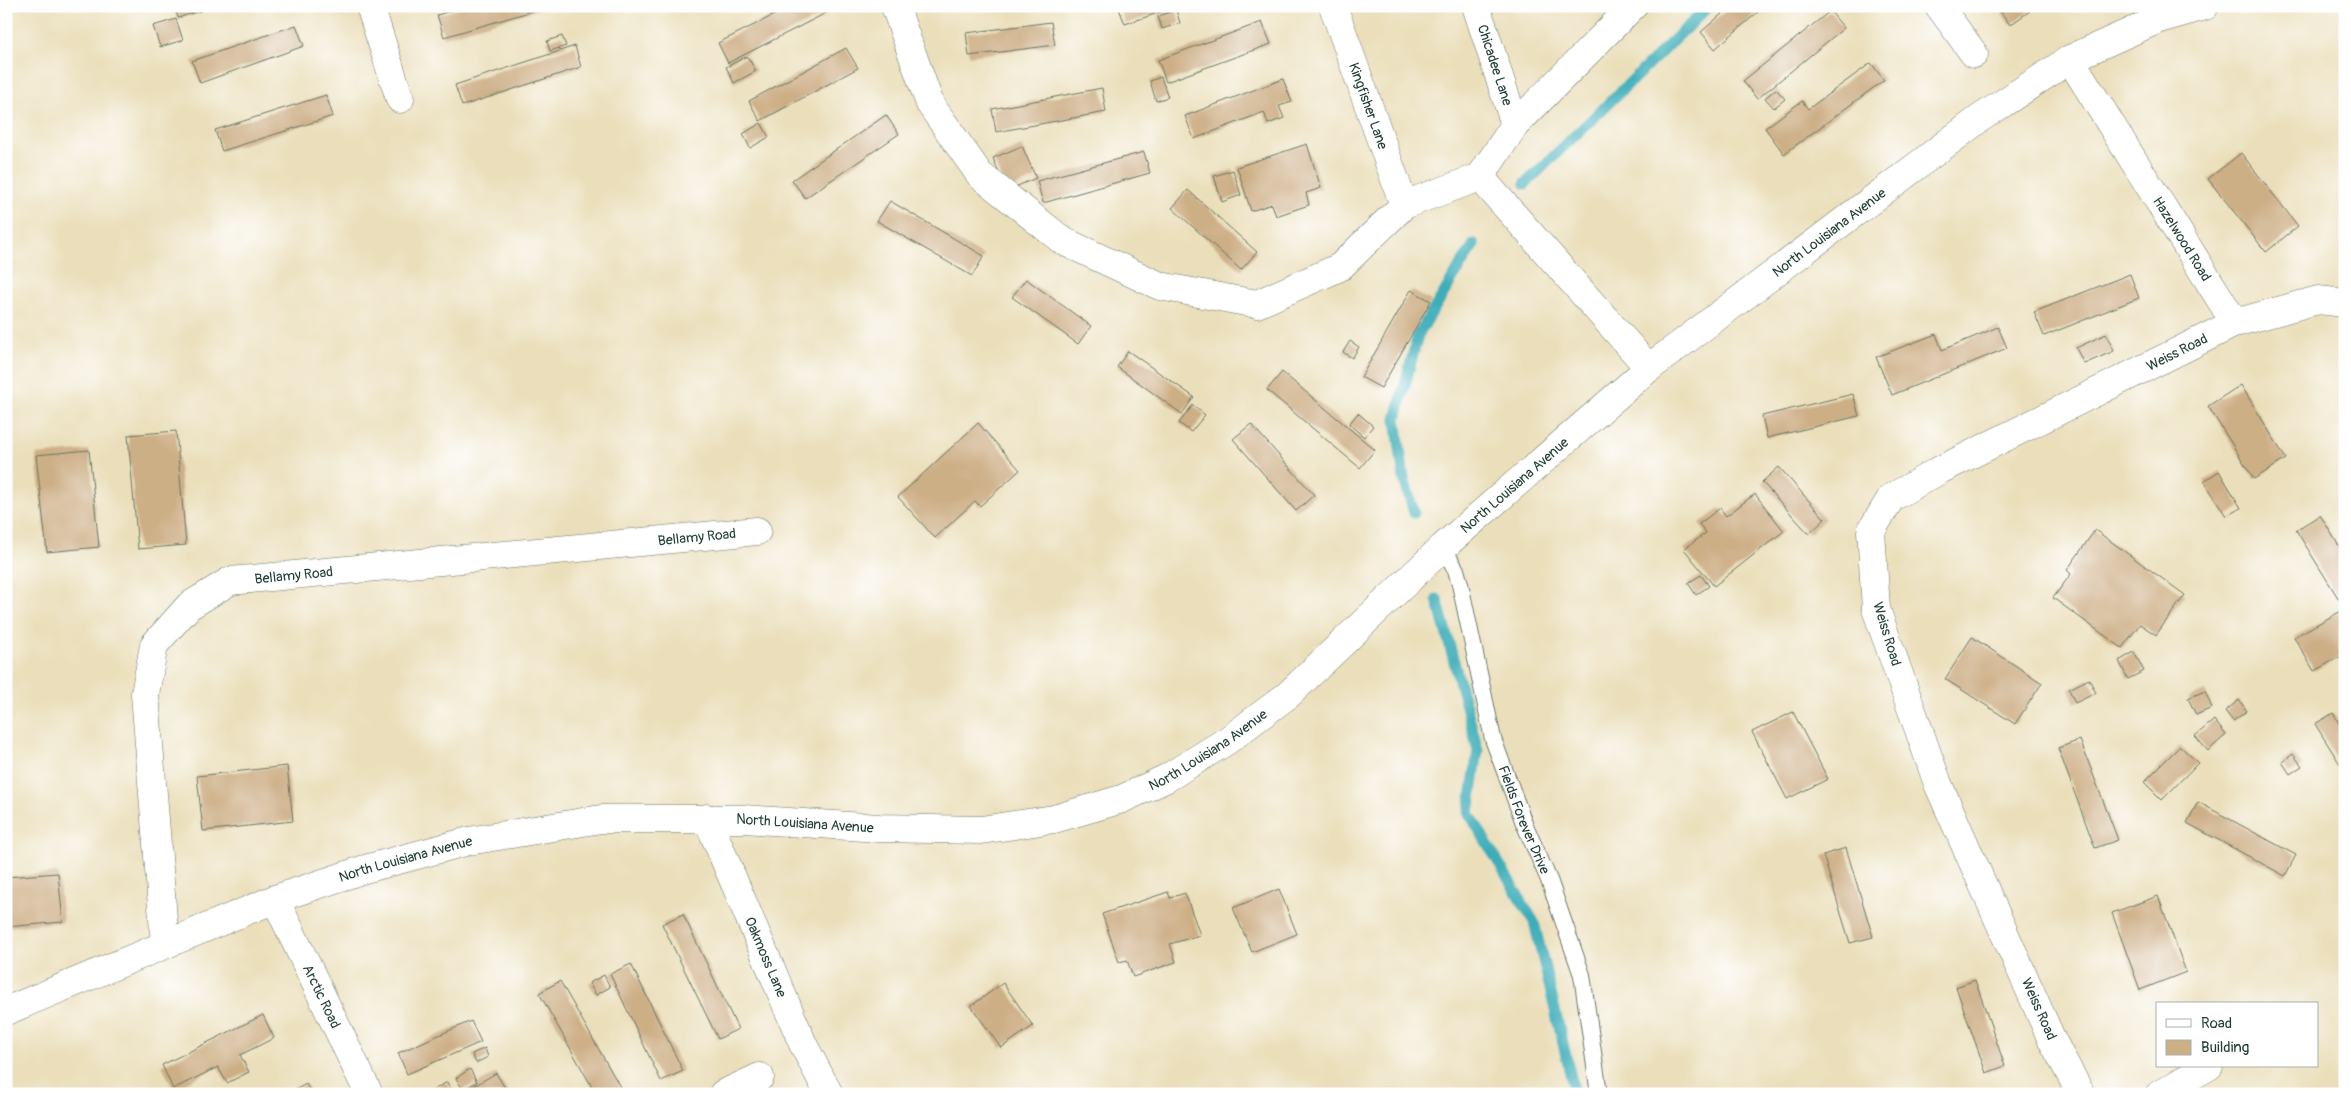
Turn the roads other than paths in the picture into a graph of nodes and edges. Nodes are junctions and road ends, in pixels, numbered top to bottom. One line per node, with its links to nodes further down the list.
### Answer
1 (370, 6): 10 (street)
2 (895, 6): 13 (street)
3 (1333, 6): 13 (street, Kingfisher Lane)
4 (1476, 6): 11 (street, Chicadee Lane)
5 (1633, 6): 11 (street)
6 (1939, 6): 8 (street)
7 (2205, 6): 9 (street, North Louisiana Avenue)
8 (1974, 54)
9 (2070, 59): 15 (street, Hazelwood Road); 16 (street, North Louisiana Avenue)
10 (400, 100)
11 (1516, 125): 12 (street)
12 (1480, 177): 13 (street); 16 (street)
13 (1404, 204)
14 (2345, 303): 15 (street)
15 (2235, 323): 29 (street, Weiss Road)
16 (1649, 368): 18 (street, North Louisiana Avenue)
17 (757, 531): 21 (street, Bellamy Road)
18 (1443, 547): 19 (street, North Louisiana Avenue); 28 (lane, Fields Forever Drive)
19 (707, 818): 20 (street, North Louisiana Avenue); 27 (street, Oakmoss Lane)
20 (275, 898): 21 (street, North Louisiana Avenue); 25 (street, Arctic Road)
21 (165, 944): 22 (street, North Louisiana Avenue)
22 (6, 1011)
23 (2206, 1068): 30 (street)
24 (760, 1077): 26 (street)
25 (369, 1094)
26 (724, 1094)
27 (829, 1094)
28 (1599, 1094)
29 (2081, 1094)
30 (2160, 1094)

